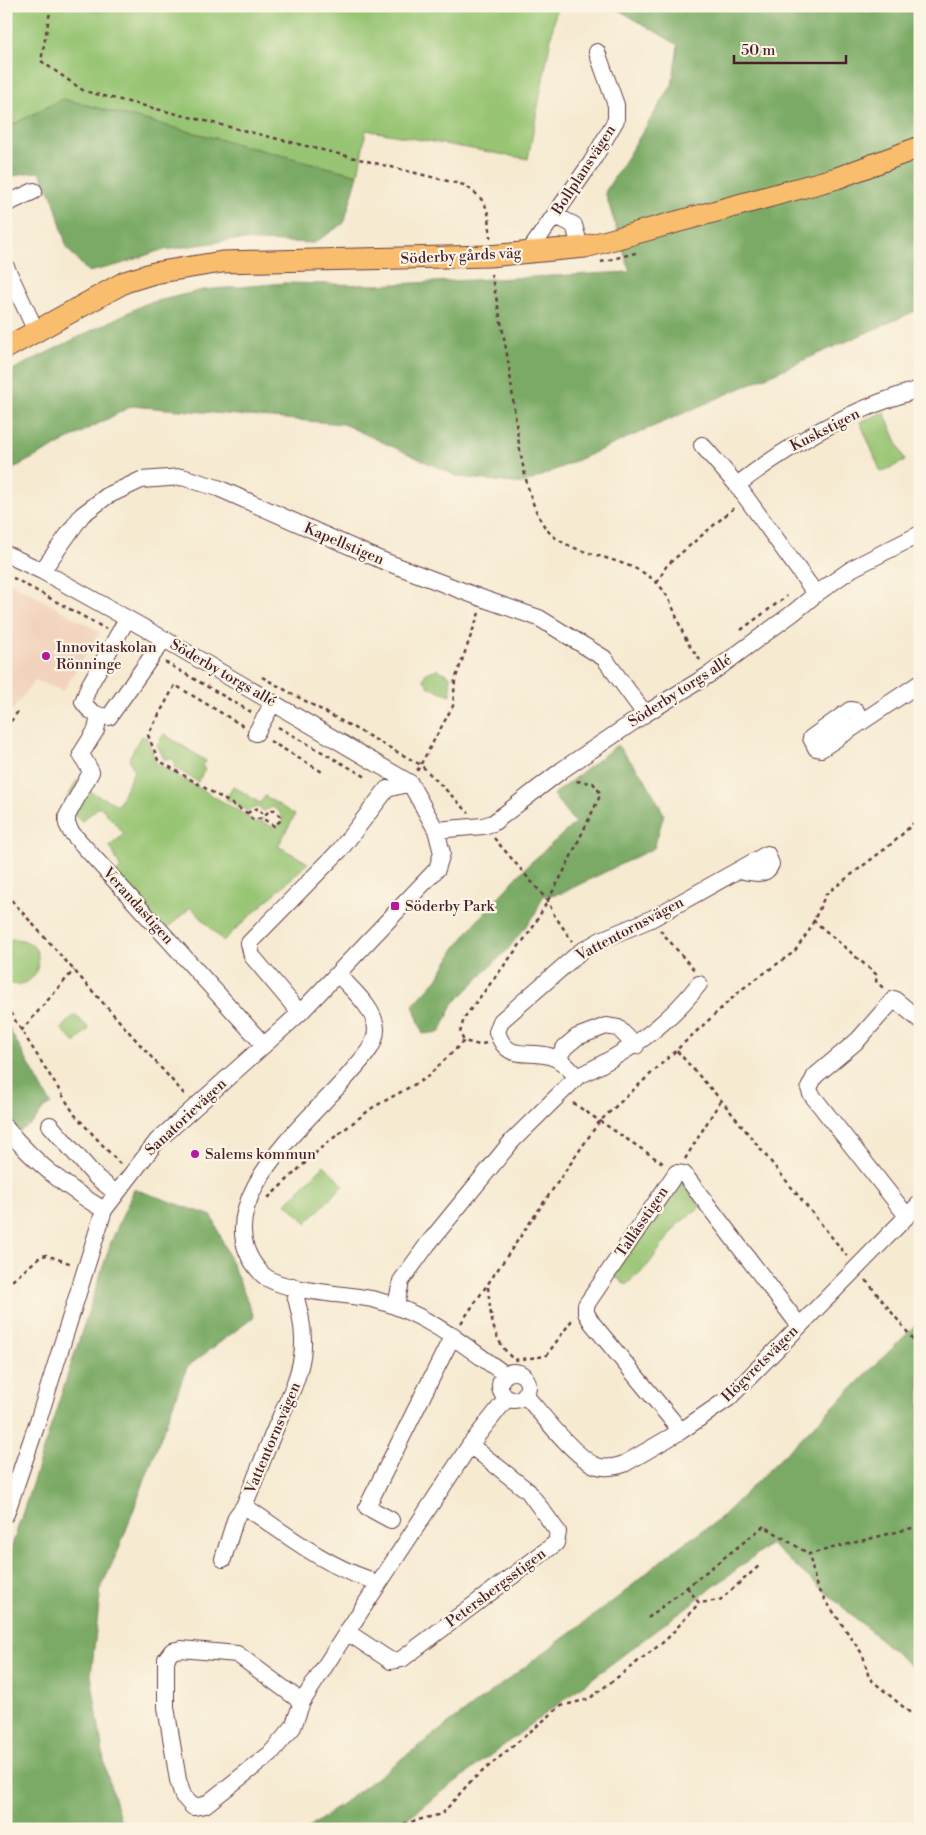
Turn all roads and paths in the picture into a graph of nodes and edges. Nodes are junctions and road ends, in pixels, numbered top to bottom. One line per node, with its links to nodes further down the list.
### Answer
1 (51, 6): 9 (path)
2 (597, 52): 6 (street, Bollplansvägen)
3 (920, 147): 7 (main road, Söderby gårds väg)
4 (34, 191): 5 (street)
5 (6, 204)
6 (553, 218): 7 (street); 8 (street, Bollplansvägen)
7 (580, 247): 8 (main road, Söderby gårds väg)
8 (528, 253): 9 (main road, Söderby gårds väg)
9 (489, 256): 11 (main road, Söderby gårds väg); 20 (path)
10 (6, 266): 11 (street)
11 (36, 331): 12 (main road, Söderby gårds väg)
12 (6, 348)
13 (920, 389): 15 (street, Kuskstigen)
14 (702, 445): 15 (street)
15 (742, 491): 20 (path); 21 (street)
16 (920, 534): 21 (street, Söderby torgs allé)
17 (6, 554): 18 (street, Söderby torgs allé)
18 (42, 571): 22 (street, Kapellstigen); 23 (street, Söderby torgs allé)
19 (6, 574): 25 (path)
20 (657, 583): 28 (path)
21 (812, 587): 24 (path); 30 (street, Söderby torgs allé)
22 (484, 599): 34 (street, Kapellstigen); 41 (path)
23 (127, 619): 25 (street); 26 (street, Söderby torgs allé)
24 (739, 632)
25 (118, 636): 27 (path); 35 (street)
26 (164, 639): 27 (street); 32 (street, Söderby torgs allé)
27 (153, 655): 35 (street); 37 (path)
28 (700, 660): 29 (path); 30 (path)
29 (694, 664)
30 (710, 674): 34 (street, Söderby torgs allé)
31 (920, 683): 36 (street)
32 (273, 703): 37 (street); 41 (street, Söderby torgs allé)
33 (19, 710): 38 (path)
34 (645, 714): 39 (street, Söderby torgs allé)
35 (99, 716): 64 (street, Verandastigen)
36 (862, 721)
37 (260, 726): 40 (path); 42 (path); 43 (path)
38 (6, 728)
39 (562, 770): 46 (street, Söderby torgs allé); 50 (path)
40 (324, 773)
41 (410, 783): 42 (street); 47 (street)
42 (387, 789): 59 (street)
43 (247, 813): 44 (path); 44 (path)
44 (263, 816): 44 (path)
45 (920, 818): 52 (path)
46 (483, 826): 47 (street, Söderby torgs allé); 50 (path)
47 (436, 830): 55 (street, Sanatorievägen)
48 (739, 870): 51 (street, Vattentornsvägen)
49 (6, 894): 54 (path)
50 (548, 900): 53 (path); 63 (path)
51 (651, 919): 53 (street, Vattentornsvägen); 56 (path)
52 (813, 920): 57 (path); 66 (path)
53 (580, 952): 62 (street, Vattentornsvägen)
54 (74, 970): 61 (path); 71 (path)
55 (338, 974): 59 (street, Sanatorievägen); 85 (street)
56 (700, 984): 65 (street)
57 (894, 999): 60 (street); 81 (street)
58 (6, 1006): 61 (path)
59 (300, 1013): 64 (street, Sanatorievägen)
60 (920, 1020)
61 (21, 1031): 76 (path)
62 (499, 1038): 63 (path); 67 (street)
63 (464, 1041): 78 (path)
64 (264, 1045): 71 (street, Sanatorievägen)
65 (636, 1046): 67 (street); 68 (street)
66 (677, 1051): 70 (path); 72 (path)
67 (557, 1059): 68 (street)
68 (577, 1077): 69 (street)
69 (560, 1093): 72 (path); 88 (street)
70 (721, 1100): 75 (path); 82 (path)
71 (196, 1106): 76 (street, Sanatorievägen)
72 (599, 1122): 75 (path); 86 (path)
73 (50, 1125): 77 (street)
74 (6, 1128): 80 (street)
75 (676, 1172): 87 (street, Tallåsstigen); 89 (street, Tallåsstigen)
76 (130, 1175): 77 (street, Sanatorievägen)
77 (116, 1193): 80 (street, Sanatorievägen)
78 (264, 1203)
79 (920, 1203): 81 (street, Högvretsvägen)
80 (104, 1210): 83 (street, Sanatorievägen)
81 (908, 1216): 82 (street, Högvretsvägen)
82 (857, 1268): 89 (street, Högvretsvägen); 91 (path)
83 (86, 1269): 84 (path); 98 (street, Sanatorievägen)
84 (6, 1286)
85 (292, 1286): 88 (street); 97 (street, Vattentornsvägen)
86 (488, 1286): 87 (path); 90 (path)
87 (586, 1305): 95 (street)
88 (396, 1306): 90 (street)
89 (799, 1325): 95 (street, Högvretsvägen)
90 (453, 1335): 92 (street); 99 (street)
91 (920, 1348)
92 (506, 1375): 93 (street); 94 (street)
93 (524, 1395): 94 (street); 95 (street, Högvretsvägen)
94 (507, 1398): 96 (street)
95 (680, 1431)
96 (470, 1445): 108 (street); 108 (street, Petersbergsstigen)
97 (244, 1506): 102 (street); 104 (street, Vattentornsvägen)
98 (6, 1514)
99 (391, 1520)
100 (920, 1526): 101 (path)
101 (809, 1554): 105 (path); 110 (path)
102 (222, 1559)
103 (760, 1565): 106 (path)
104 (368, 1579)
105 (687, 1587): 106 (path); 107 (path)
106 (699, 1603): 111 (path)
107 (648, 1618)
108 (347, 1632): 109 (street)
109 (302, 1702): 109 (street)
110 (920, 1721)
111 (398, 1829)

